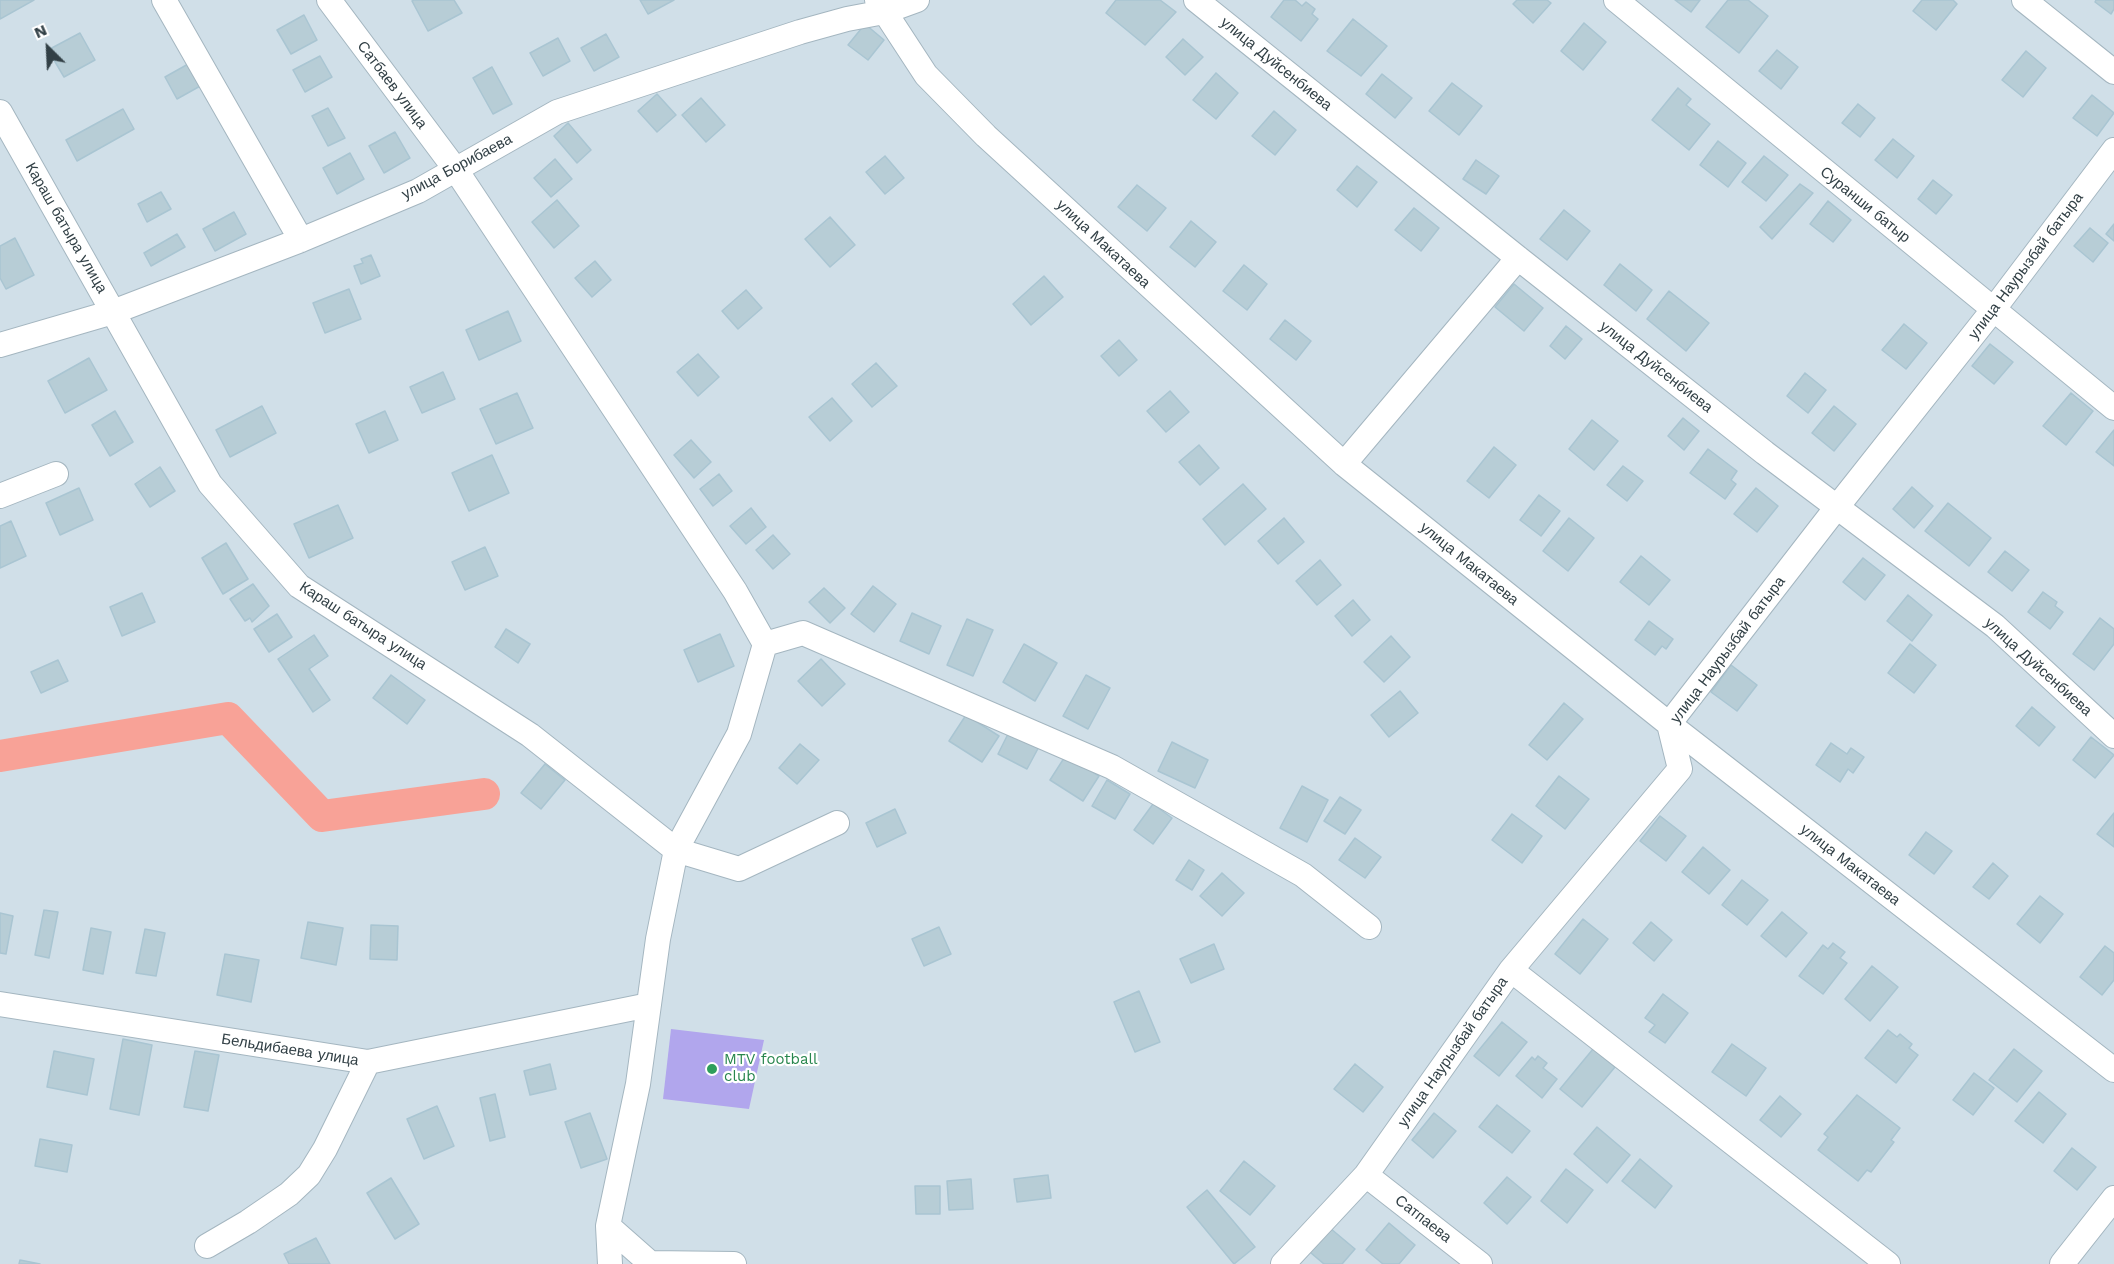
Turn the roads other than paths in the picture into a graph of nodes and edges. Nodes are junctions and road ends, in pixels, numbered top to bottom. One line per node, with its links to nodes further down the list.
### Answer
1 (164, 0): 12 (street)
2 (329, 0): 11 (street, Сатбаев улица)
3 (917, 0): 7 (street, улица Борибаева)
4 (1196, 0): 13 (street, улица Дуйсенбиева)
5 (1616, 0): 14 (street, Суранши батыр)
6 (2024, 0): 8 (street)
7 (880, 6): 11 (street, улица Борибаева); 18 (street, улица Макатаева)
8 (2114, 72)
9 (0, 112): 15 (street, Караш батыра улица)
10 (2114, 150): 14 (street, улица Наурызбай батыра)
11 (456, 170): 12 (street, улица Борибаева); 22 (street, Сатбаев улица)
12 (301, 240): 15 (street, улица Борибаева)
13 (1518, 258): 18 (street); 21 (street, улица Дуйсенбиева)
14 (1993, 310): 17 (street, Суранши батыр); 21 (street, улица Наурызбай батыра)
15 (113, 312): 16 (street, улица Борибаева); 26 (street, Караш батыра улица)
16 (0, 345)
17 (2114, 408)
18 (1344, 464): 23 (street, улица Макатаева)
19 (56, 474): 20 (street)
20 (0, 496)
21 (1837, 507): 23 (street, улица Наурызбай батыра); 24 (street, улица Дуйсенбиева)
22 (765, 644): 26 (street); 27 (street)
23 (1669, 724): 28 (street, улица Наурызбай батыра); 32 (street, улица Макатаева)
24 (2114, 736)
25 (837, 823): 26 (street)
26 (676, 850): 30 (street)
27 (1369, 927)
28 (1511, 970): 33 (street, улица Наурызбай батыра); 41 (street)
29 (0, 1004): 31 (street, Бельдибаева улица)
30 (649, 1005): 31 (street, Бельдибаева улица); 35 (street)
31 (368, 1062): 36 (street)
32 (2114, 1070)
33 (1366, 1175): 39 (street, улица Наурызбай батыра); 40 (street, Сатпаева)
34 (2114, 1198): 42 (street)
35 (608, 1226): 37 (street); 38 (street)
36 (207, 1246)
37 (610, 1264)
38 (734, 1264)
39 (1283, 1264)
40 (1480, 1264)
41 (1888, 1264)
42 (2062, 1264)

